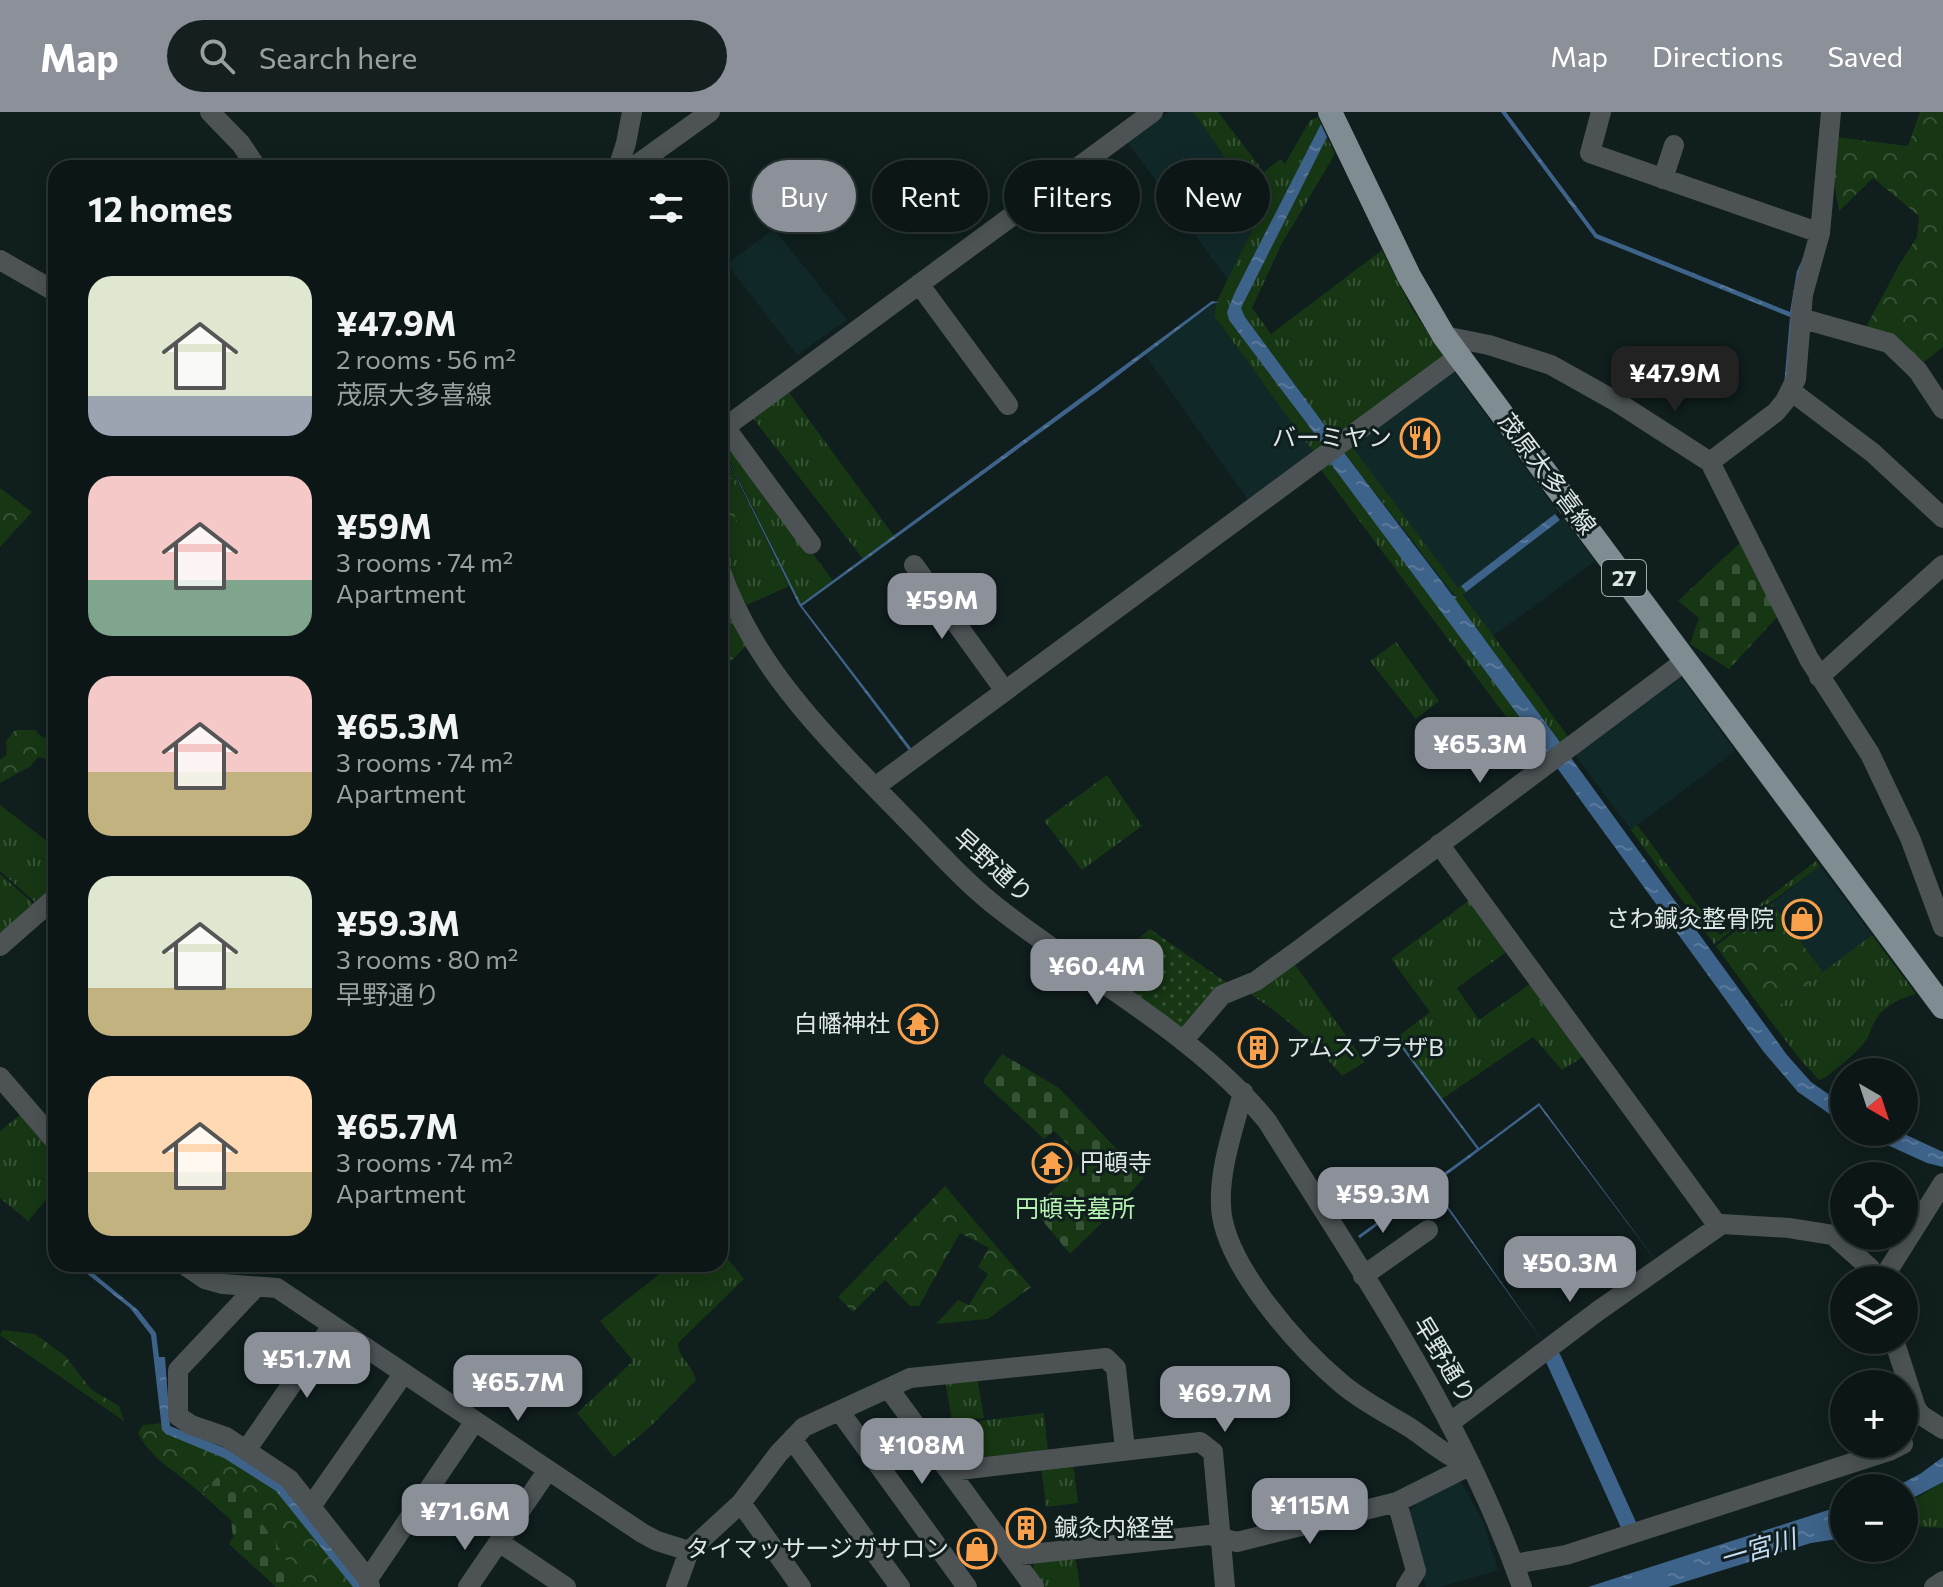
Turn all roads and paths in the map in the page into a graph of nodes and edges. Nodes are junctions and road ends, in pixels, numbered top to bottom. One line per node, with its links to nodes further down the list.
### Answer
1 (210, 112): 9 (street)
2 (632, 112): 10 (street)
3 (710, 112): 11 (street)
4 (1153, 112): 15 (street)
5 (1601, 112): 12 (street)
6 (1831, 112): 13 (street)
7 (1334, 121): 18 (main road, 茂原大多喜線 / 27)
8 (1674, 145): 12 (street)
9 (252, 160)
10 (621, 160)
11 (643, 160)
12 (1663, 179): 13 (street)
13 (1820, 233): 17 (street)
14 (0, 260): 16 (street)
15 (919, 284): 21 (street); 23 (street)
16 (48, 287)
17 (1800, 318): 20 (street); 22 (street)
18 (1444, 336): 19 (main road, 茂原大多喜線 / 27); 25 (street)
19 (1459, 356): 31 (main road, 茂原大多喜線 / 27); 33 (street)
20 (1791, 391): 25 (street); 26 (street)
21 (1008, 405)
22 (1943, 409)
23 (728, 425)
24 (728, 436): 27 (street)
25 (1710, 462): 32 (street)
26 (1943, 518)
27 (811, 544)
28 (914, 565): 33 (street)
29 (1943, 565): 32 (street)
30 (728, 592): 34 (street, 早野通り)
31 (1685, 661): 35 (street); 39 (main road, 茂原大多喜線 / 27)
32 (1819, 677): 37 (street)
33 (1005, 691): 34 (street)
34 (875, 787): 40 (street, 早野通り)
35 (1439, 844): 40 (street); 45 (street)
36 (48, 904): 38 (street)
37 (1943, 927)
38 (0, 946)
39 (1943, 1007)
40 (1183, 1041): 42 (street, 早野通り)
41 (0, 1077): 43 (street)
42 (1243, 1092): 50 (street, 早野通り); 64 (street)
43 (48, 1133)
44 (1943, 1183): 48 (street)
45 (1718, 1226): 47 (street); 58 (street)
46 (1428, 1230): 50 (street)
47 (1868, 1266)
48 (1889, 1266)
49 (195, 1272): 51 (street)
50 (1363, 1276): 58 (street, 早野通り)
51 (256, 1287): 52 (street); 61 (street)
52 (332, 1326): 54 (street); 61 (street)
53 (1899, 1354): 59 (street)
54 (404, 1373): 57 (street); 69 (street)
55 (889, 1389): 56 (street); 62 (street); 66 (street)
56 (840, 1412): 60 (street); 82 (street)
57 (475, 1421): 65 (street); 76 (street)
58 (1451, 1422): 64 (street, 早野通り)
59 (1934, 1423)
60 (792, 1439): 68 (street); 81 (street)
61 (247, 1449): 69 (street)
62 (1125, 1449): 66 (street); 70 (street)
63 (1867, 1458): 74 (street)
64 (1471, 1465): 67 (street); 74 (street, 早野通り)
65 (548, 1470): 71 (street); 72 (street)
66 (951, 1471): 73 (street)
67 (1397, 1502): 70 (street); 85 (street)
68 (741, 1503): 72 (street); 80 (street)
69 (312, 1505): 76 (street)
70 (1221, 1539): 73 (street); 84 (street)
71 (499, 1542): 77 (street); 78 (street)
72 (689, 1551): 79 (street)
73 (1011, 1556): 83 (street)
74 (1518, 1574)
75 (1943, 1581): 86 (street)
76 (369, 1583)
77 (468, 1587)
78 (566, 1587)
79 (676, 1587)
80 (801, 1587)
81 (900, 1587)
82 (967, 1587)
83 (1034, 1587)
84 (1225, 1587)
85 (1406, 1587)
86 (1934, 1587)

